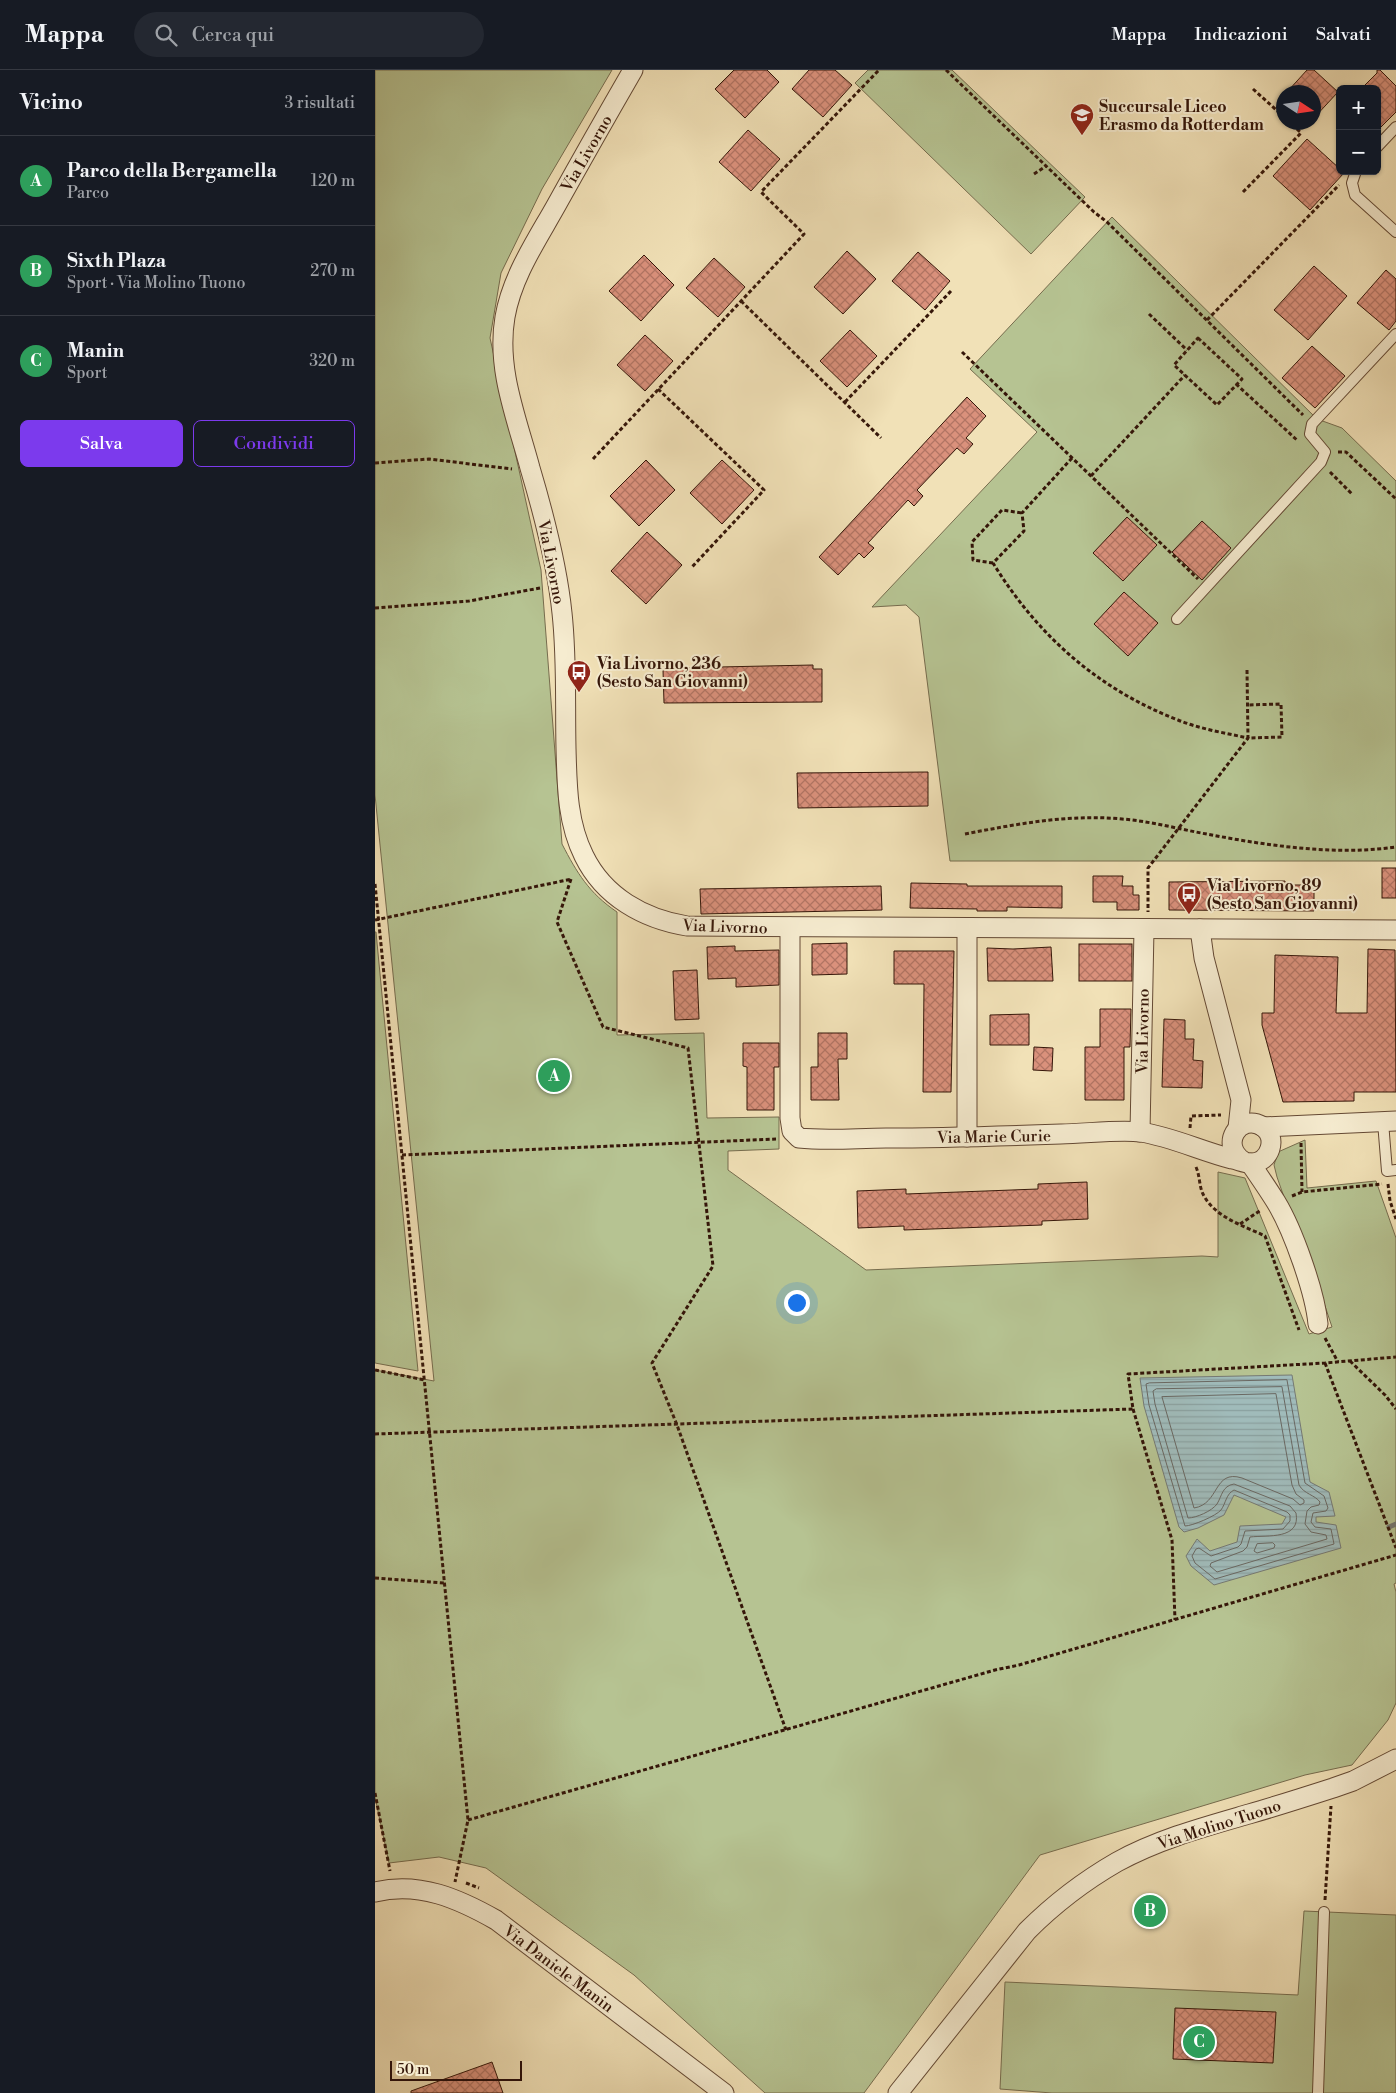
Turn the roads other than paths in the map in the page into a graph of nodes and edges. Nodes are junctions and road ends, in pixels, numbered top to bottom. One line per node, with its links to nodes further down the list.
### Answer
1 (633, 70): 8 (street, Via Livorno)
2 (1396, 127): 3 (lane)
3 (1381, 144)
4 (1355, 175): 5 (lane)
5 (1396, 232)
6 (1396, 334): 7 (lane)
7 (1177, 619)
8 (790, 927): 9 (street, Via Livorno); 20 (street, Via Livorno)
9 (967, 928): 10 (street, Via Livorno); 19 (street)
10 (1137, 929): 11 (street, Via Livorno); 18 (street, Via Livorno)
11 (1200, 929): 12 (street, Via Livorno); 13 (street)
12 (1396, 930)
13 (1241, 1100): 16 (street); 17 (street)
14 (1389, 1121): 15 (street); 24 (lane)
15 (1318, 1125): 17 (street); 22 (street)
16 (1234, 1126): 17 (street); 21 (street, Via Marie Curie); 23 (street)
17 (1262, 1126): 22 (street)
18 (1140, 1132): 19 (street, Via Marie Curie); 21 (street, Via Marie Curie)
19 (967, 1137): 20 (street, Via Marie Curie)
20 (799, 1138)
21 (1188, 1144): 23 (street, Via Marie Curie)
22 (1270, 1151): 23 (street); 25 (street)
23 (1246, 1162): 25 (street)
24 (1396, 1170)
25 (1277, 1203): 26 (street)
26 (1318, 1324)
27 (1396, 1759): 31 (street, Via Molino Tuono)
28 (375, 1892): 30 (street, Via Daniele Manin)
29 (1324, 1912): 32 (lane)
30 (724, 2093)
31 (898, 2093)
32 (1318, 2093)

